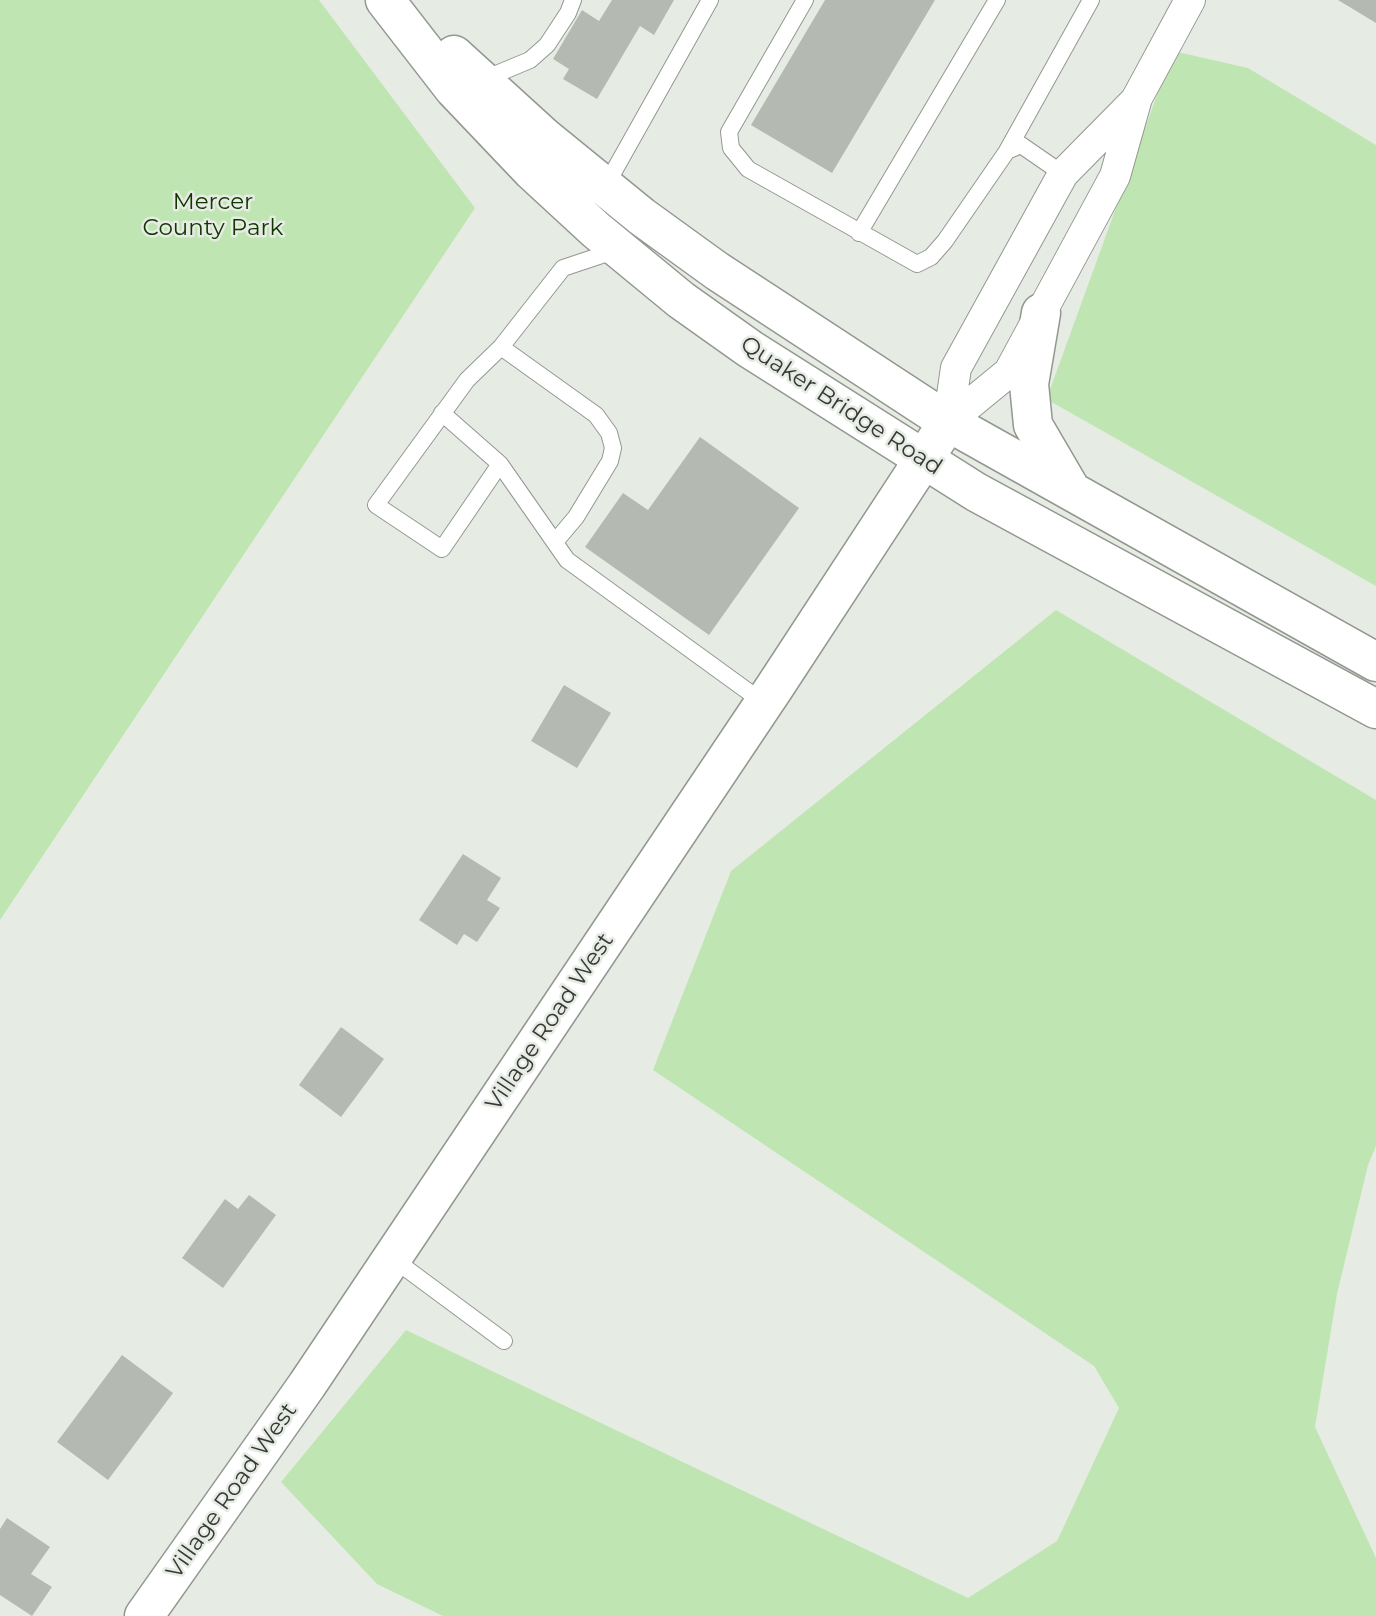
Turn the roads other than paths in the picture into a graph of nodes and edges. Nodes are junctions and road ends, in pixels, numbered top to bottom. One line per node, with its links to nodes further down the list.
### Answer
1 (385, 0): 15 (main road, Quaker Bridge Road)
2 (396, 0): 9 (main road, Quaker Bridge Road)
3 (573, 0): 9 (lane)
4 (710, 0): 13 (lane)
5 (805, 0): 14 (lane)
6 (997, 0): 14 (lane)
7 (1091, 0): 11 (lane)
8 (1189, 0): 10 (street)
9 (481, 80): 13 (main road, Quaker Bridge Road)
10 (1138, 98): 12 (street); 16 (street)
11 (1014, 148): 12 (lane); 14 (lane)
12 (1063, 174): 19 (street)
13 (605, 187): 19 (main road, Quaker Bridge Road)
14 (859, 233)
15 (620, 249): 17 (lane); 20 (main road, Quaker Bridge Road)
16 (1041, 313): 19 (street); 22 (main road)
17 (501, 347): 18 (lane); 23 (lane)
18 (442, 413): 21 (lane); 21 (lane)
19 (948, 422): 20 (main road, Village Road West); 22 (main road, Quaker Bridge Road)
20 (922, 459): 25 (main road, Village Road West); 26 (main road, Quaker Bridge Road)
21 (500, 464): 23 (lane)
22 (1072, 492): 24 (main road, Quaker Bridge Road)
23 (555, 542): 25 (lane)
24 (1376, 662)
25 (764, 703): 27 (main road, Village Road West)
26 (1376, 709)
27 (392, 1258): 28 (lane); 29 (main road, Village Road West)
28 (505, 1341)
29 (144, 1616)

